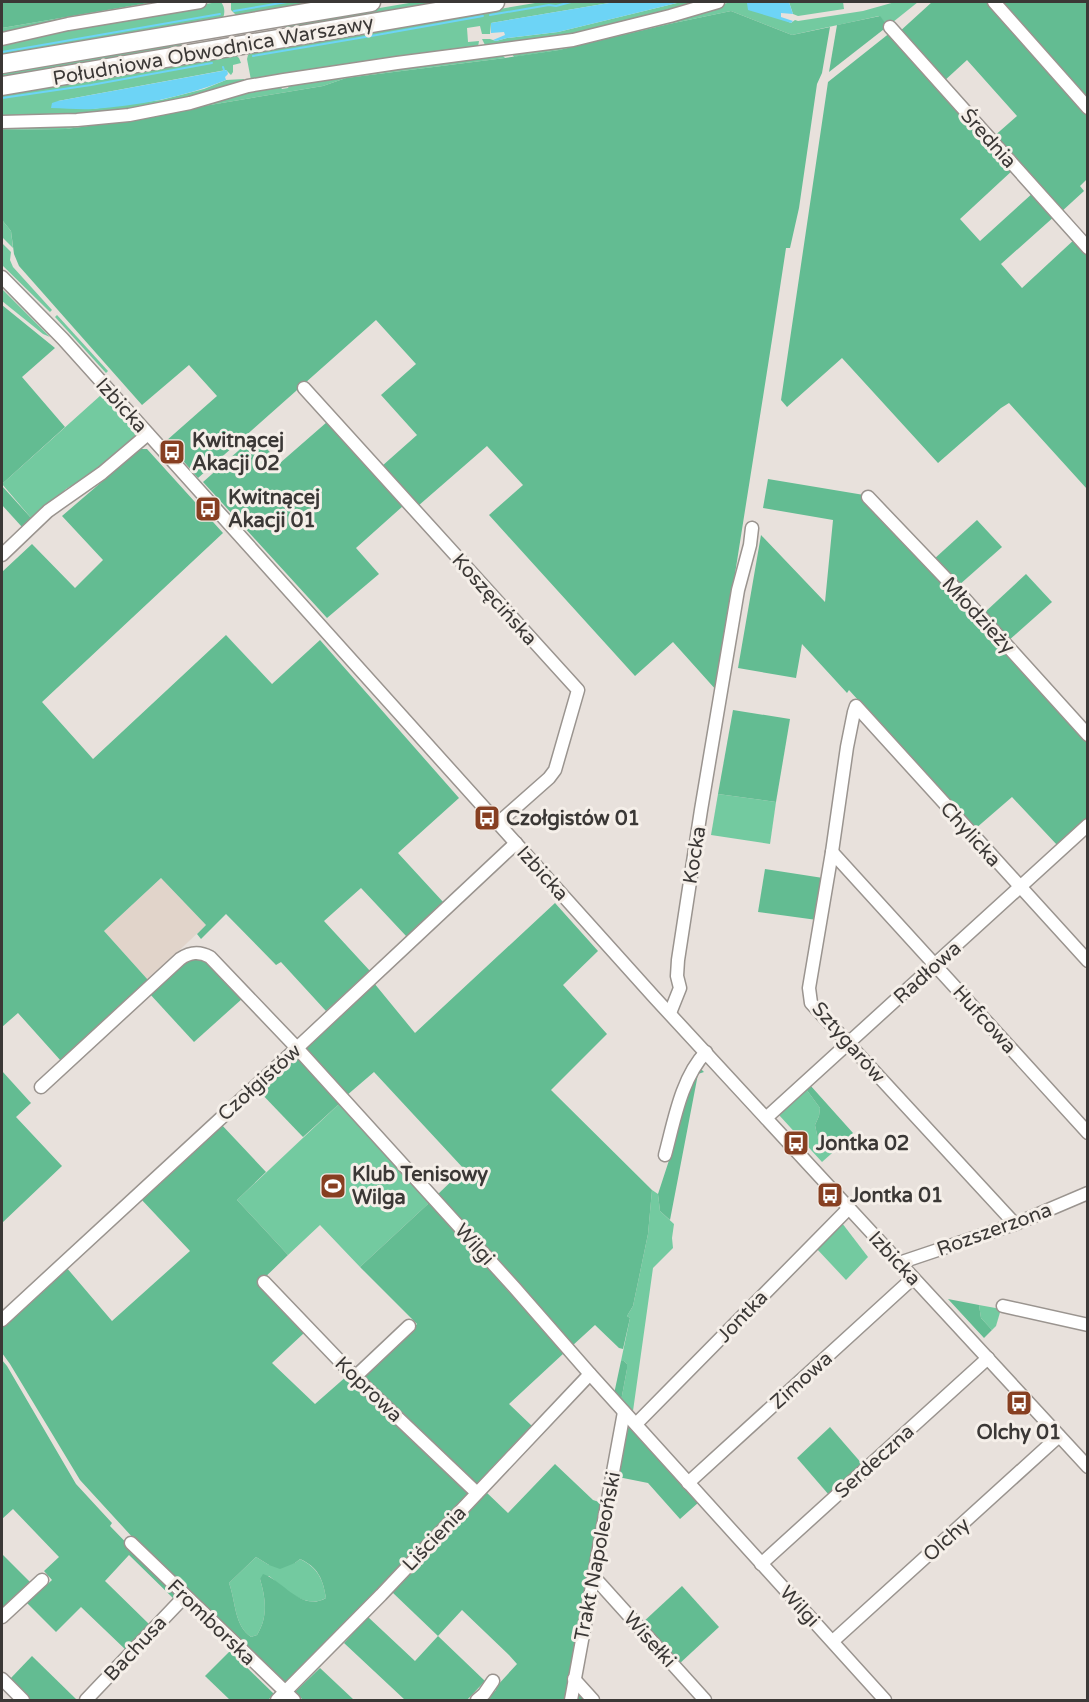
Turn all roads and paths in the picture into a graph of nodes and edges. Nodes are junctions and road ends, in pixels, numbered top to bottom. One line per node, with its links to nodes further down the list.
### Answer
1 (200, 2): 7 (street)
2 (371, 2): 8 (highway, Południowa Obwodnica Warszawy)
3 (495, 2): 9 (highway, Południowa Obwodnica Warszawy)
4 (718, 2): 11 (street)
5 (994, 2): 10 (street)
6 (890, 27): 12 (street, Średnia)
7 (2, 39)
8 (2, 64)
9 (2, 86)
10 (1088, 108)
11 (2, 122)
12 (1088, 248)
13 (2, 277): 15 (street, Izbicka)
14 (304, 388): 21 (street, Koszęcińska)
15 (148, 434): 18 (street); 21 (street, Izbicka)
16 (868, 497): 20 (street, Młodzieży)
17 (752, 528): 28 (street, Kocka)
18 (2, 555)
19 (856, 706): 24 (street, Sztygarów); 25 (street, Chylicka)
20 (1088, 735)
21 (498, 823): 23 (street, Izbicka)
22 (1088, 825): 25 (street, Radłowa)
23 (516, 843): 28 (street, Izbicka); 30 (street, Czołgistów)
24 (832, 852): 27 (street, Hufcowa); 29 (street, Sztygarów)
25 (1020, 888): 26 (street, Chylicka); 27 (street, Radłowa)
26 (1088, 961)
27 (936, 964): 29 (street, Radłowa); 34 (street, Hufcowa)
28 (670, 1013): 31 (street, Izbicka)
29 (848, 1043): 33 (street, Radłowa); 38 (street, Sztygarów)
30 (297, 1048): 32 (street, Wilgi); 43 (street, Czołgistów); 47 (street, Wilgi)
31 (705, 1053): 33 (street, Izbicka); 35 (street)
32 (41, 1087)
33 (766, 1118): 37 (street, Izbicka)
34 (1088, 1133)
35 (665, 1155)
36 (1088, 1193): 38 (street, Rozszerzona)
37 (849, 1208): 39 (street, Izbicka); 50 (street, Jontka)
38 (1015, 1224): 39 (street, Rozszerzona)
39 (899, 1263): 40 (street, Izbicka)
40 (913, 1278): 46 (street, Izbicka); 53 (street, Zimowa)
41 (264, 1282): 48 (street, Koprowa)
42 (1003, 1306): 44 (street)
43 (2, 1320)
44 (1088, 1325)
45 (409, 1326): 48 (street)
46 (988, 1358): 51 (street, Izbicka); 56 (street, Serdeczna)
47 (590, 1374): 49 (street, Wilgi); 54 (street, Liścienia)
48 (355, 1377): 54 (street, Koprowa)
49 (624, 1412): 50 (street, Wilgi); 57 (street, Trakt Napoleoński)
50 (636, 1424): 53 (street, Wilgi)
51 (1059, 1436): 52 (street, Izbicka); 61 (street, Olchy)
52 (1088, 1467)
53 (688, 1483): 56 (street, Wilgi)
54 (477, 1493): 65 (street, Liścienia)
55 (131, 1543): 59 (street, Fromborska)
56 (760, 1564): 61 (street, Wilgi)
57 (594, 1577): 63 (street, Trakt Napoleoński); 71 (street, Wisełki)
58 (42, 1580): 60 (street)
59 (185, 1596): 65 (street, Fromborska); 67 (street, Bachusa)
60 (2, 1617)
61 (833, 1641): 72 (street, Wilgi)
62 (2, 1678): 66 (street)
63 (574, 1679): 69 (street, Trakt Napoleoński); 70 (street)
64 (493, 1681): 68 (street)
65 (286, 1698)
66 (23, 1701)
67 (86, 1701)
68 (477, 1701)
69 (571, 1701)
70 (593, 1701)
71 (705, 1701)
72 (885, 1701)

